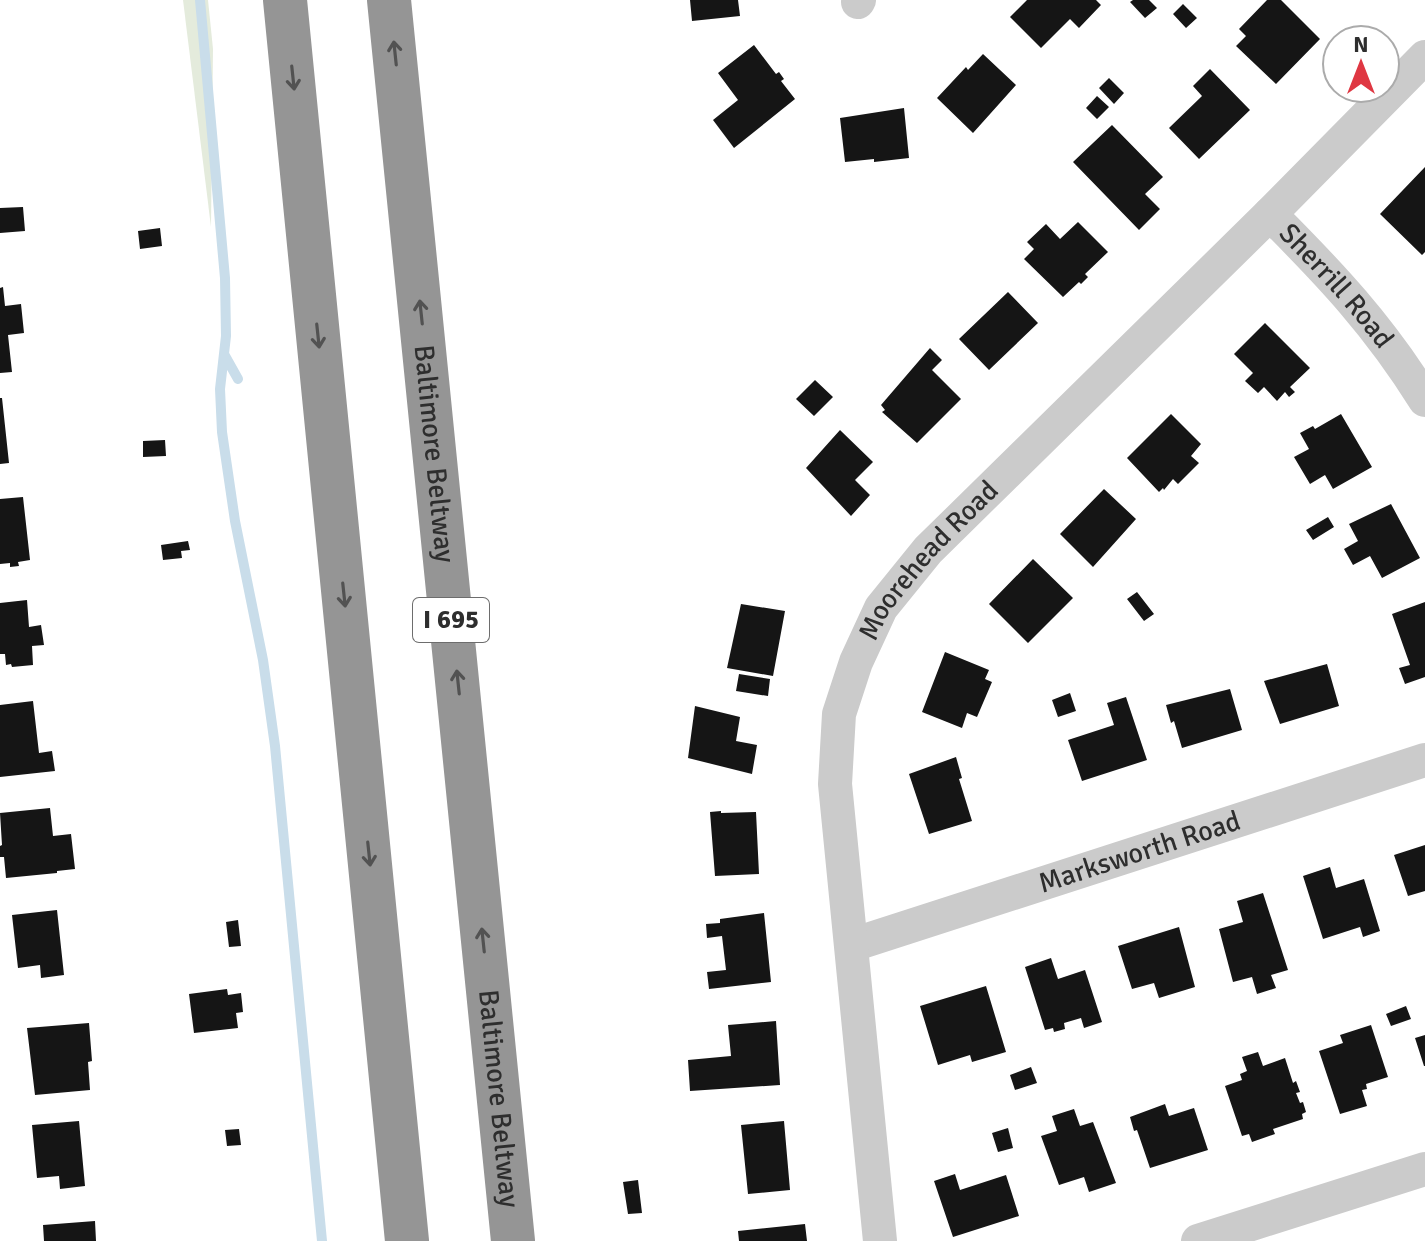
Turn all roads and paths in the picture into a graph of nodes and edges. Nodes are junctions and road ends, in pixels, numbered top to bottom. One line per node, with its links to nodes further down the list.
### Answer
1 (285, 0): 9 (highway, one-way to 9)
2 (389, 0): 10 (highway, Baltimore Beltway / I 695, one-way to 2)
3 (1425, 57): 4 (street, Moorehead Road)
4 (1270, 214): 5 (street, Sherrill Road); 7 (street, Moorehead Road)
5 (1425, 400)
6 (1425, 760): 7 (street, Marksworth Road)
7 (852, 945): 11 (street, Moorehead Road)
8 (1425, 1169): 12 (street)
9 (407, 1241)
10 (513, 1241)
11 (880, 1241)
12 (1198, 1241)

